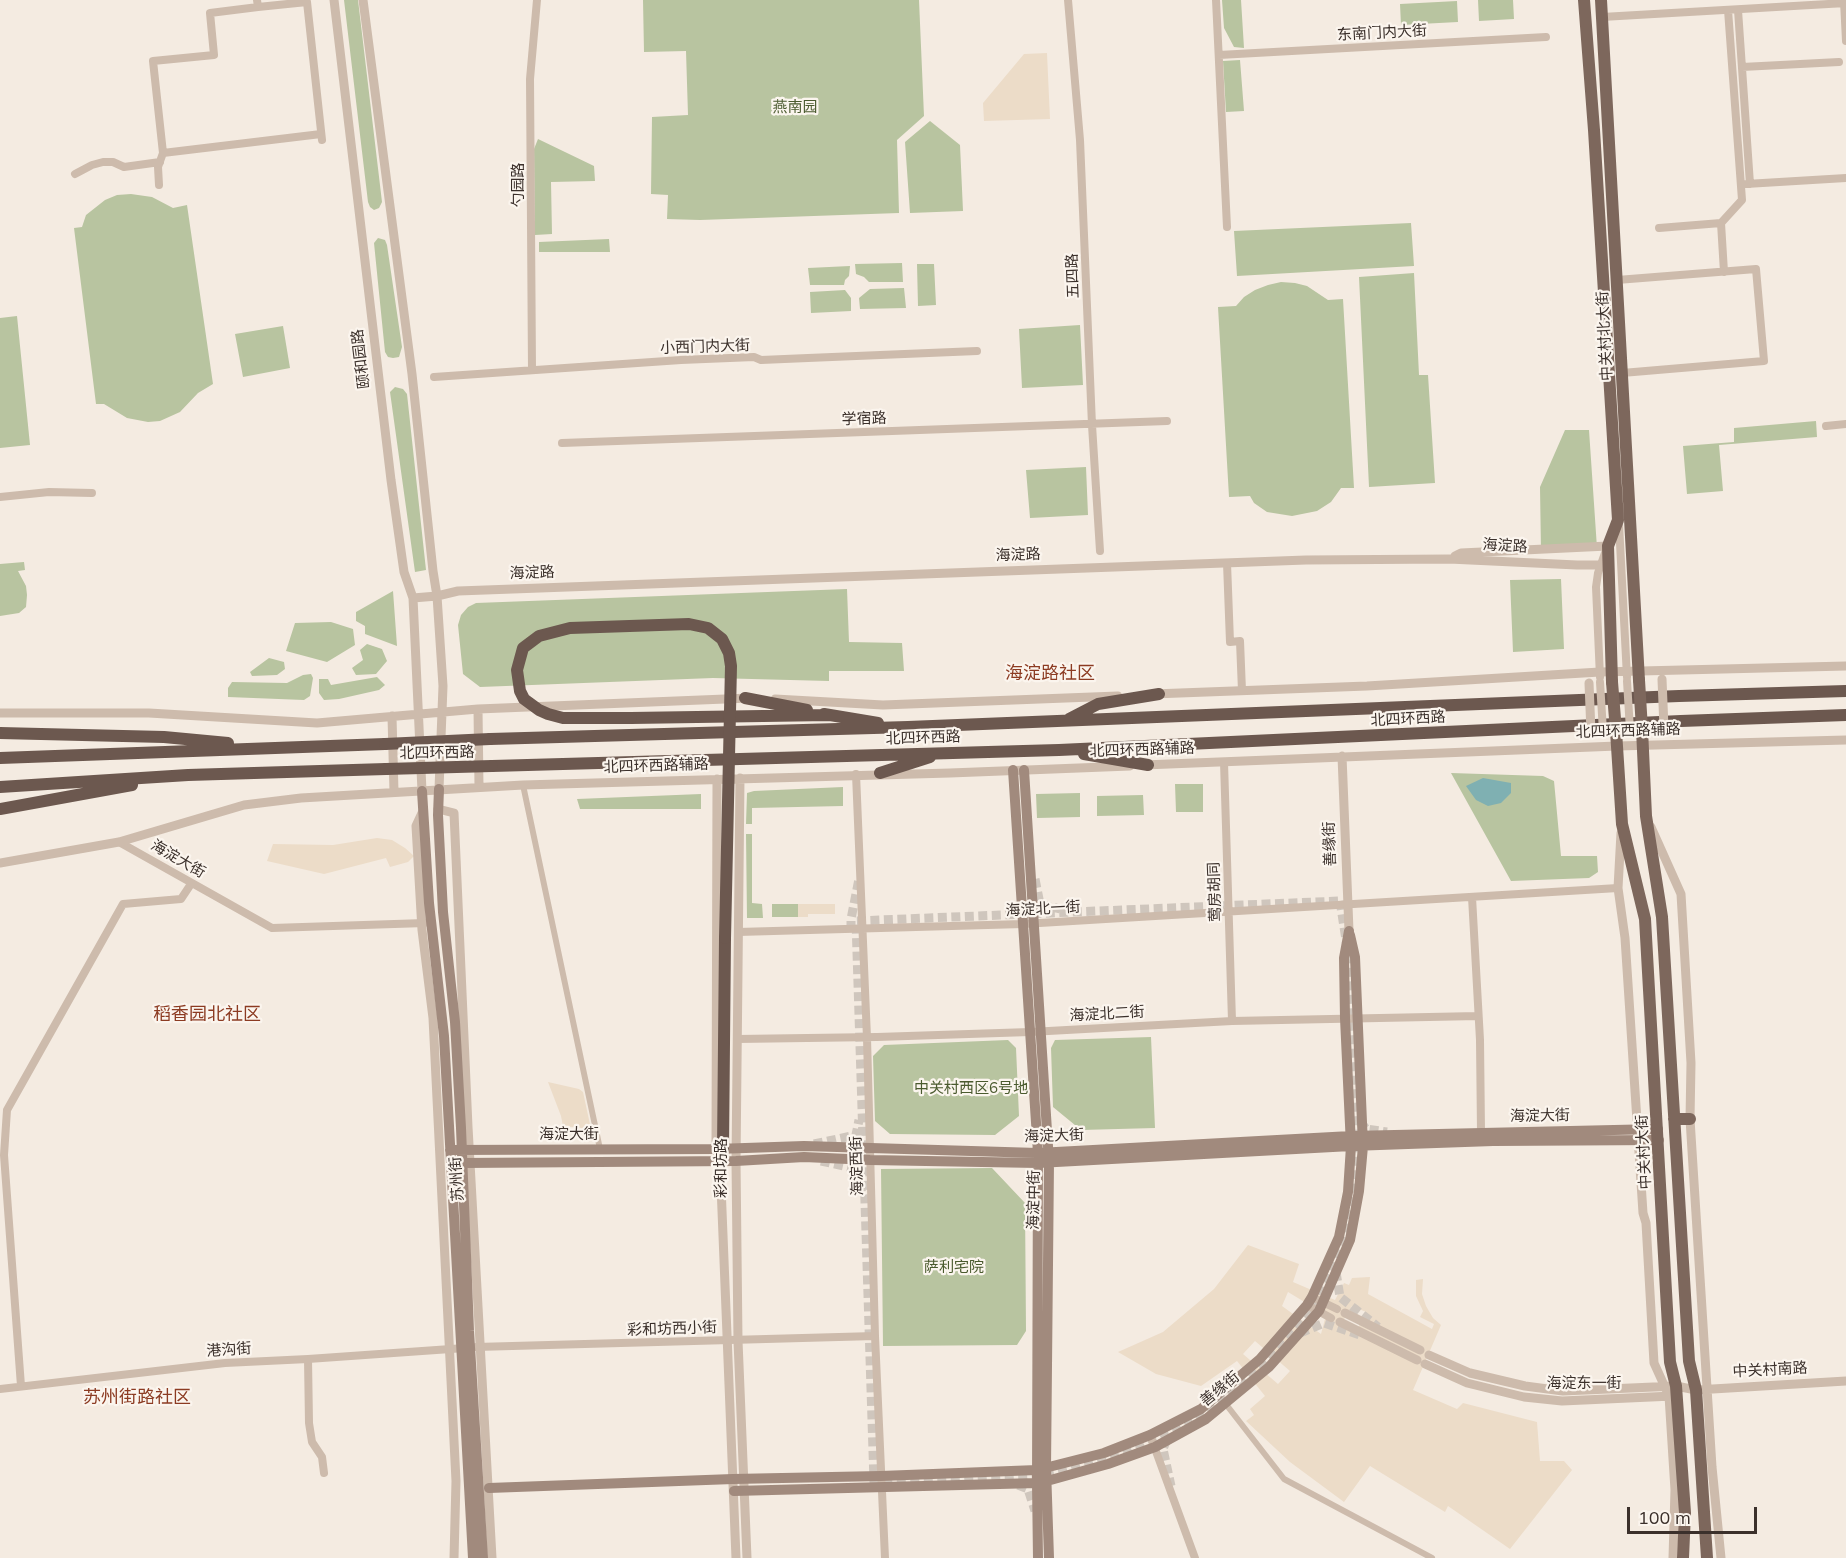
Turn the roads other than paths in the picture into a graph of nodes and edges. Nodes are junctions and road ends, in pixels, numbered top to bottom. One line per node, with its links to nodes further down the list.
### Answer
1 (334, 0): 47 (street, 颐和园路)
2 (363, 0): 46 (street)
3 (537, 0): 30 (street, 勺园路)
4 (1068, 0): 35 (street, 五四路)
5 (1216, 0): 15 (street)
6 (1584, 0): 40 (main road, 中关村北大街)
7 (1601, 0): 12 (main road, 中关村北大街)
8 (1845, 2): 11 (street); 14 (street)
9 (258, 3): 18 (street); 18 (street)
10 (1728, 10): 11 (street); 12 (street); 22 (street)
11 (1738, 10): 17 (street)
12 (1602, 17): 28 (main road, 中关村北大街)
13 (1546, 37): 15 (street, 东南门内大街)
14 (1846, 41)
15 (1219, 55): 25 (street)
16 (1839, 62): 17 (street)
17 (1742, 67): 22 (street)
18 (163, 153): 19 (street)
19 (160, 162): 20 (street); 23 (street)
20 (75, 174)
21 (1846, 178): 22 (street)
22 (1745, 184): 24 (street)
23 (159, 185)
24 (1721, 223): 26 (street); 27 (street)
25 (1227, 227)
26 (1659, 228)
27 (1724, 272): 28 (street); 31 (street)
28 (1617, 280): 31 (main road, 中关村北大街)
29 (978, 351): 30 (street, 小西门内大街)
30 (532, 370): 32 (street, 小西门内大街)
31 (1622, 374): 51 (main road, 中关村北大街)
32 (434, 376)
33 (1167, 421): 35 (street, 学宿路)
34 (1846, 424): 36 (street)
35 (1092, 425): 37 (street, 学宿路); 42 (street, 五四路)
36 (1826, 426)
37 (562, 443)
38 (92, 493): 39 (street)
39 (0, 497)
40 (1618, 520): 41 (main road, 中关村北大街); 51 (street, 中关村北大街)
41 (1608, 546): 43 (street); 45 (street, 中关村北大街); 52 (main road, 中关村北大街)
42 (1100, 551)
43 (1449, 558): 44 (street, 海淀路); 45 (street, 海淀路)
44 (1227, 563): 46 (street, 海淀路); 53 (street)
45 (1600, 565): 52 (street, 中关村北大街)
46 (437, 596): 47 (street, 海淀路); 58 (street)
47 (413, 598): 60 (street, 颐和园路)
48 (1846, 666): 50 (street)
49 (1588, 673): 52 (street); 53 (street); 72 (street, bridge)
50 (1661, 675): 51 (street); 69 (street, bridge)
51 (1633, 676): 52 (street); 68 (main road, bridge)
52 (1606, 677): 70 (main road, 中关村大街, bridge)
53 (1242, 691): 55 (street)
54 (1846, 691): 64 (highway, 北四环西路)
55 (1159, 694): 56 (street); 64 (highway)
56 (745, 698): 57 (street); 61 (highway)
57 (478, 709): 58 (street); 87 (street)
58 (442, 712): 60 (street); 88 (street)
59 (0, 713): 63 (street)
60 (419, 714): 63 (street); 90 (street, 颐和园路)
61 (829, 715): 65 (highway); 124 (highway, bridge)
62 (1846, 715): 73 (highway, 北四环西路)
63 (392, 716): 91 (street)
64 (1068, 720): 65 (highway, 北四环西路)
65 (908, 727): 71 (highway, 北四环西路, bridge)
66 (0, 733): 71 (highway)
67 (1846, 740): 69 (street, 北四环西路辅路)
68 (1643, 745): 69 (street, 北四环西路辅路); 70 (street, 北四环西路辅路); 94 (main road)
69 (1665, 745)
70 (1617, 746): 72 (street, 北四环西路辅路); 95 (main road, 中关村大街)
71 (274, 748): 76 (highway, 北四环西路)
72 (1592, 748): 75 (street, 北四环西路辅路)
73 (1059, 750): 74 (highway, 北四环西路); 78 (highway)
74 (944, 752): 80 (highway); 82 (highway, 北四环西路, bridge)
75 (1342, 756): 77 (street, 北四环西路辅路); 101 (street, 善缘街)
76 (2, 758)
77 (1224, 762): 78 (street, 北四环西路辅路); 102 (street, 莺房胡同)
78 (1148, 765): 79 (street, 北四环西路辅路)
79 (1019, 770): 80 (street, 北四环西路辅路); 104 (main road, 海淀中街)
80 (880, 773): 81 (street, 北四环西路辅路)
81 (856, 774): 83 (street, 北四环西路辅路); 105 (street, 海淀西街)
82 (188, 775): 86 (highway, 北四环西路); 92 (highway)
83 (740, 778): 85 (street, 北四环西路辅路); 89 (street, 彩和坊路)
84 (523, 784): 85 (street, 北四环西路辅路); 87 (street, 北四环西路辅路); 122 (street)
85 (717, 784): 89 (street); 124 (street, 彩和坊路)
86 (0, 787)
87 (479, 787): 88 (street, 北四环西路辅路)
88 (439, 789): 90 (street, 北四环西路辅路); 93 (main road, 苏州街)
89 (740, 789): 107 (street, 彩和坊路)
90 (422, 791): 91 (street); 103 (main road, 苏州街)
91 (394, 792): 96 (street)
92 (0, 808)
93 (438, 809): 123 (main road, 苏州街); 123 (street, 苏州街)
94 (1646, 816): 115 (main road); 116 (street)
95 (1622, 824): 99 (street); 118 (main road, 中关村大街)
96 (118, 842): 97 (street); 98 (street, 海淀大街)
97 (0, 863)
98 (191, 884): 103 (street, 海淀大街); 128 (street)
99 (1618, 888): 100 (street); 119 (street)
100 (1472, 897): 101 (street, 海淀北一街); 108 (street)
101 (1348, 904): 102 (street, 海淀北一街); 106 (street, 善缘街)
102 (1229, 912): 104 (street, 海淀北一街); 111 (street, 莺房胡同)
103 (427, 923): 123 (main road, 苏州街); 136 (street, 苏州街)
104 (1029, 923): 105 (street, 海淀北一街); 112 (main road, 海淀中街)
105 (863, 928): 107 (street, 海淀北一街); 113 (street, 海淀西街)
106 (1349, 931): 109 (main road, 善缘街); 110 (main road, 善缘街)
107 (738, 932): 114 (street, 彩和坊路)
108 (1478, 1016): 109 (street, 海淀北二街); 117 (street)
109 (1357, 1017): 110 (street, 海淀北二街); 120 (main road, 善缘街)
110 (1345, 1018): 111 (street, 海淀北二街); 120 (main road, 善缘街)
111 (1232, 1021): 112 (street, 海淀北二街)
112 (1035, 1031): 113 (street, 海淀北二街); 126 (main road, 海淀中街)
113 (867, 1038): 114 (street, 海淀北二街); 125 (street, 海淀西街)
114 (737, 1039): 124 (street, 彩和坊路)
115 (1674, 1119): 116 (main road); 141 (main road)
116 (1690, 1119): 141 (street)
117 (1481, 1132): 119 (main road, 海淀大街); 120 (main road, 海淀大街); 121 (street)
118 (1659, 1134): 119 (main road, 海淀大街); 142 (main road, 中关村大街)
119 (1638, 1135): 121 (main road, 海淀大街); 142 (street)
120 (1357, 1141): 121 (main road, 海淀大街); 126 (main road, 海淀大街); 130 (main road, 善缘街); 131 (main road, 善缘街)
121 (1493, 1141)
122 (600, 1149): 123 (main road, 海淀大街); 124 (main road, 海淀大街)
123 (461, 1150): 129 (main road, 苏州街)
124 (724, 1152): 125 (main road, 海淀大街); 127 (main road, 海淀大街); 127 (street, 彩和坊路); 129 (main road, 海淀大街); 134 (street, 彩和坊路)
125 (870, 1154): 126 (main road, 海淀大街); 127 (main road, 海淀大街); 133 (street, 海淀西街)
126 (1044, 1157): 146 (main road, 海淀中街)
127 (736, 1161): 135 (street, 彩和坊路)
128 (2, 1162): 139 (street)
129 (461, 1164): 136 (main road, 苏州街); 136 (street, 苏州街)
130 (1309, 1301): 131 (street, 海淀东一街); 144 (main road, 善缘街)
131 (1322, 1307): 132 (street, 海淀东一街); 143 (main road, 善缘街)
132 (1338, 1315): 142 (street, 海淀东一街)
133 (875, 1336): 135 (street, 彩和坊西小街); 149 (street, 海淀西街)
134 (728, 1341): 135 (street, 彩和坊西小街); 136 (street, 彩和坊西小街); 148 (street, 彩和坊路)
135 (738, 1341): 148 (street, 彩和坊路)
136 (465, 1348): 137 (street, 港沟街); 151 (street, 苏州街); 153 (street, 苏州街); 154 (main road, 苏州街); 155 (main road, 苏州街)
137 (308, 1359): 139 (street, 港沟街); 147 (street)
138 (1846, 1381): 141 (street, 中关村南路)
139 (21, 1386): 140 (street, 港沟街)
140 (0, 1389)
141 (1702, 1389): 142 (street, 海淀东一街); 166 (main road); 167 (street)
142 (1671, 1391): 164 (street, 中关村大街); 165 (main road, 中关村大街)
143 (1226, 1403): 145 (main road, 善缘街); 163 (street)
144 (1150, 1435): 145 (street); 146 (main road, 善缘街)
145 (1155, 1447): 150 (main road, 善缘街); 162 (street)
146 (1041, 1469): 149 (main road, 善缘街); 150 (main road, 海淀中街)
147 (324, 1473)
148 (738, 1479): 149 (main road, 善缘街); 151 (main road, 善缘街); 152 (street, 彩和坊路)
149 (881, 1482): 150 (main road, 善缘街); 152 (main road, 善缘街); 159 (street, 海淀西街)
150 (1042, 1482): 160 (main road, 海淀中街); 161 (main road, 海淀中街)
151 (489, 1488): 156 (street, 苏州街)
152 (739, 1491): 157 (street, 彩和坊路); 158 (street, 彩和坊路)
153 (454, 1558)
154 (472, 1558)
155 (483, 1558)
156 (492, 1558)
157 (736, 1558)
158 (747, 1558)
159 (885, 1558)
160 (1038, 1558)
161 (1049, 1558)
162 (1195, 1558)
163 (1432, 1558)
164 (1673, 1558)
165 (1683, 1558)
166 (1707, 1558)
167 (1720, 1558)

